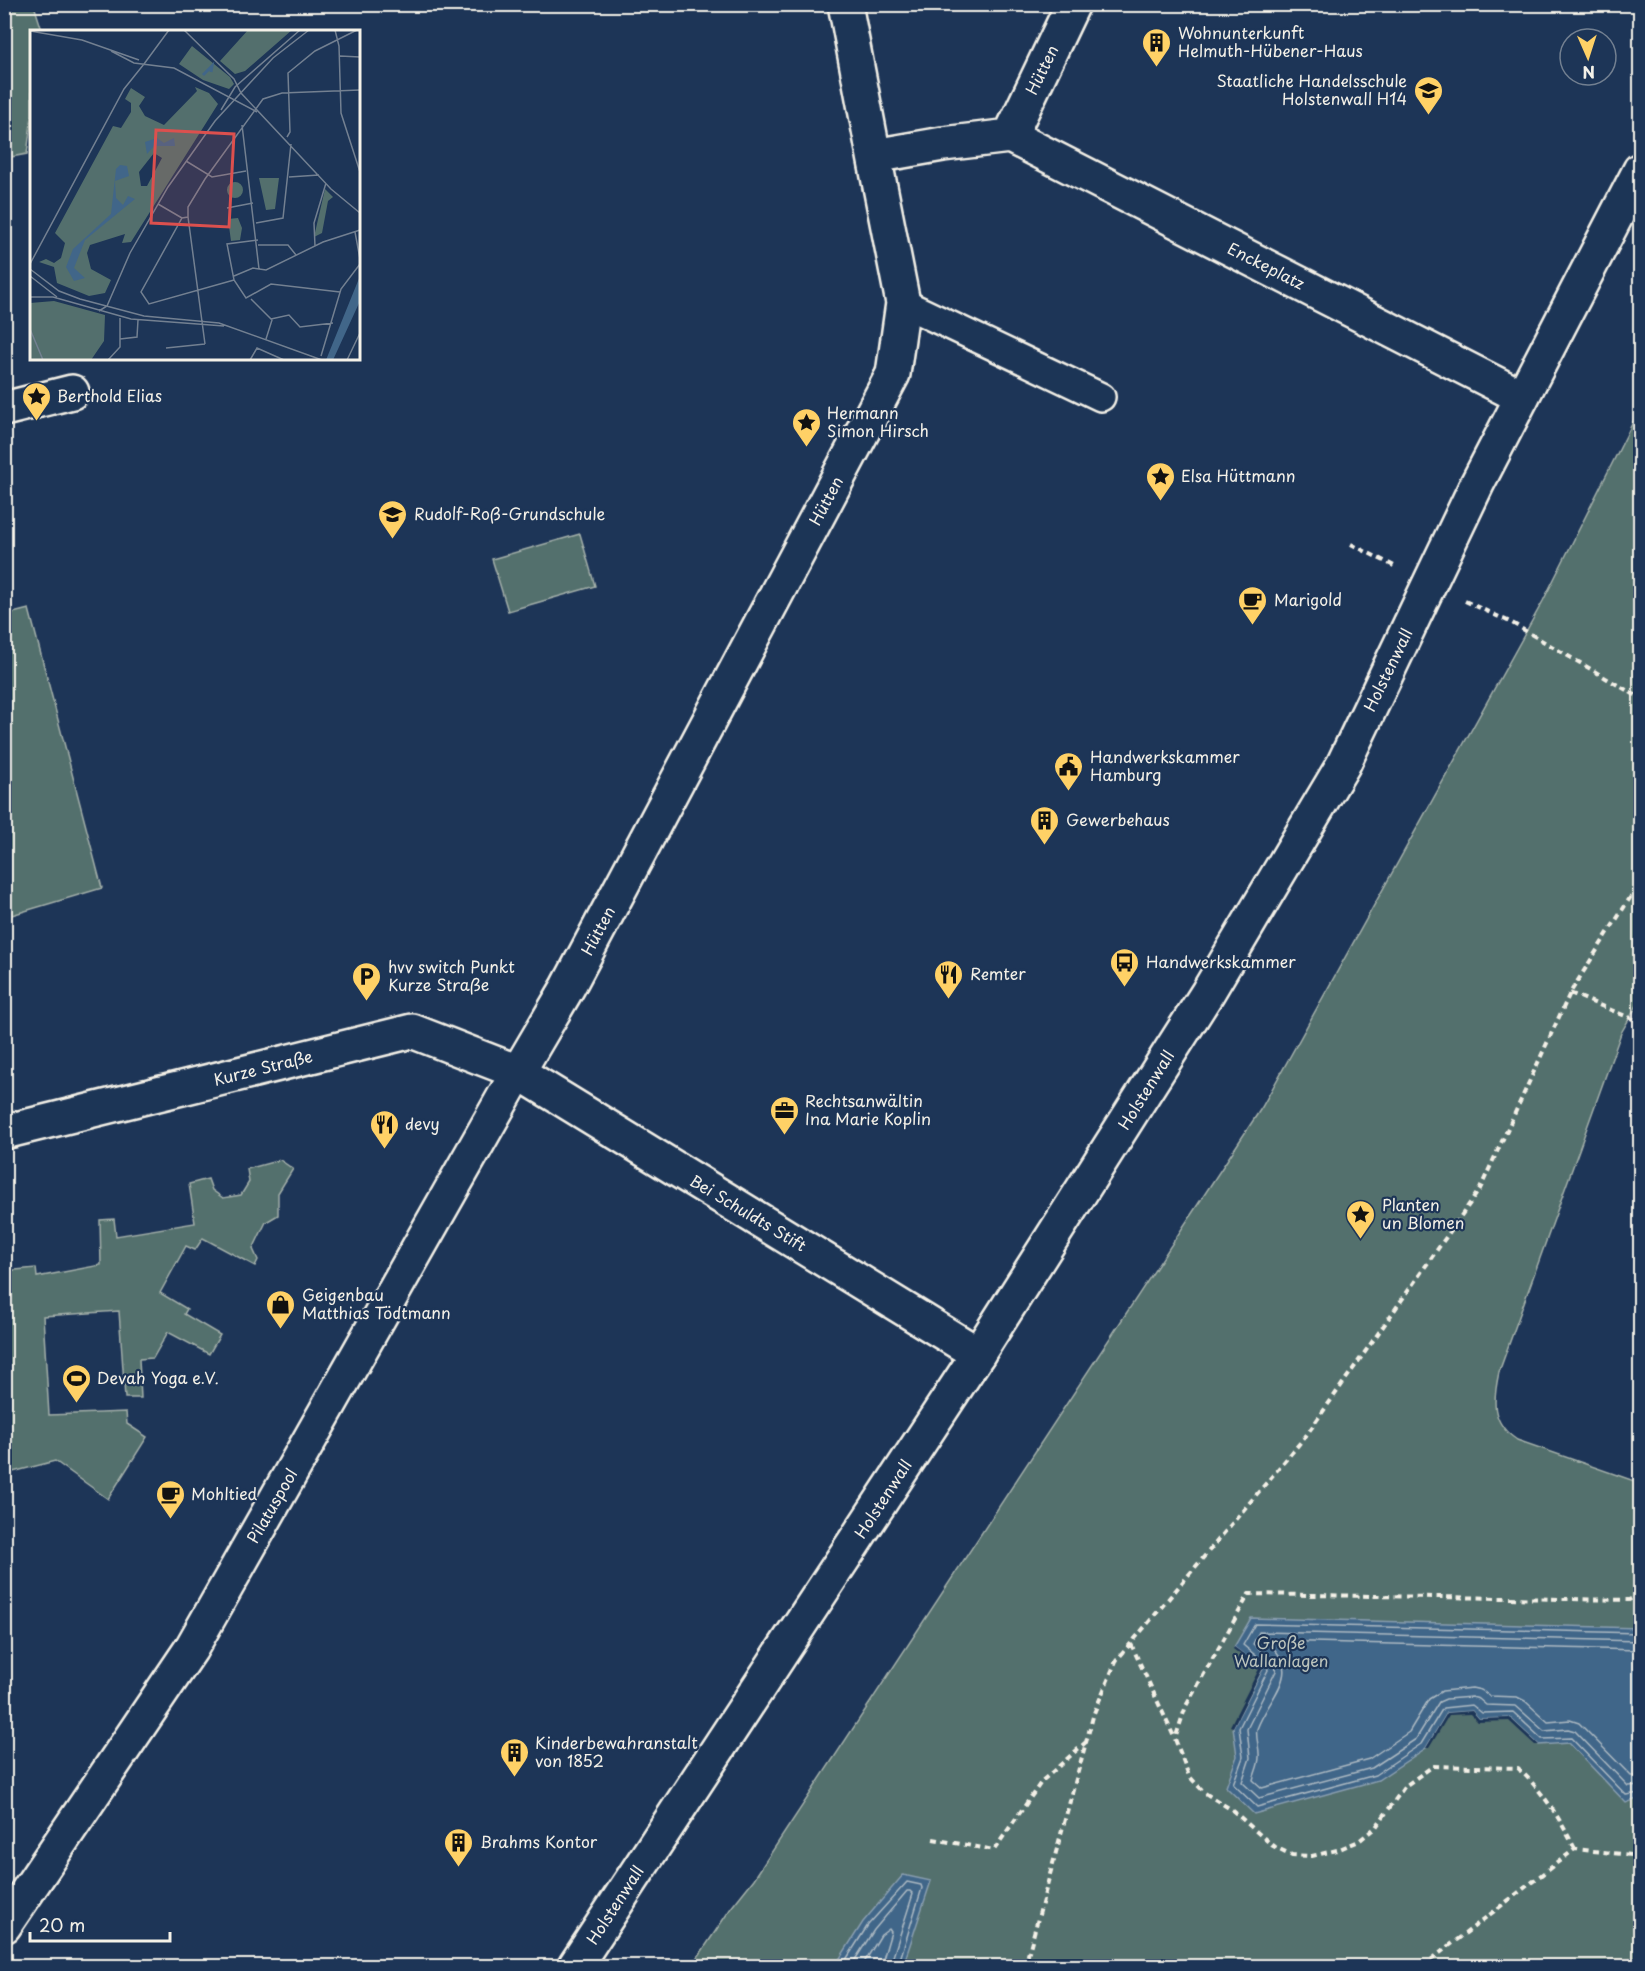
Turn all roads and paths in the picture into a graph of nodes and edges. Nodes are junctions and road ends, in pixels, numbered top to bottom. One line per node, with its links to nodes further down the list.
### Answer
1 (845, 4): 4 (street, Hütten)
2 (1073, 4): 3 (street, Hütten)
3 (1010, 136): 4 (street); 9 (street, Enckeplatz)
4 (874, 156): 6 (street, Hütten)
5 (1641, 170): 9 (street, Holstenwall)
6 (903, 303): 8 (lane); 16 (street, Hütten)
7 (72, 392): 10 (street)
8 (1101, 397)
9 (1522, 397): 18 (street, Holstenwall)
10 (4, 409)
11 (1526, 632): 12 (path)
12 (1641, 698)
13 (1641, 882): 14 (path)
14 (1570, 993): 15 (path); 20 (path)
15 (1641, 1022)
16 (518, 1072): 17 (street, Kurze Straße); 18 (street, Bei Schuldts Stift); 26 (street, Pilatuspool)
17 (4, 1132)
18 (978, 1354): 27 (street, Holstenwall)
19 (1641, 1594): 21 (path)
20 (1131, 1644): 21 (path); 22 (path)
21 (1175, 1738): 24 (path)
22 (1087, 1742): 23 (path); 28 (path)
23 (933, 1839)
24 (1575, 1848): 25 (path); 30 (path)
25 (1641, 1856)
26 (4, 1926)
27 (575, 1966)
28 (1026, 1966): 29 (path)
29 (1032, 1966)
30 (1423, 1966)

